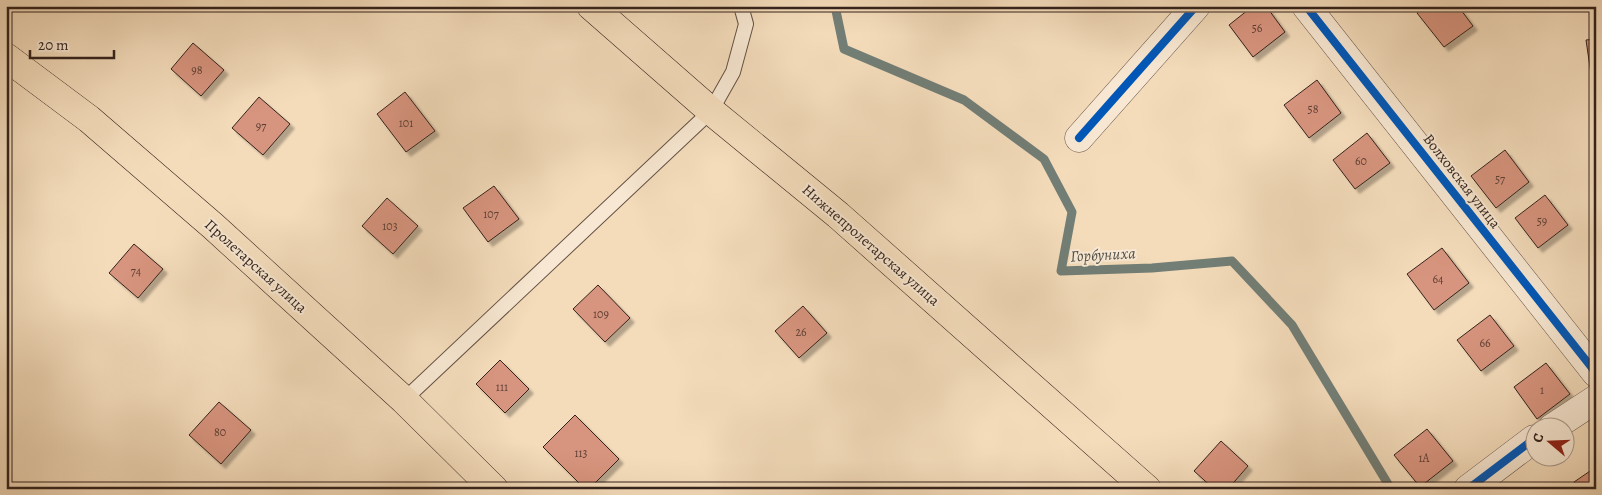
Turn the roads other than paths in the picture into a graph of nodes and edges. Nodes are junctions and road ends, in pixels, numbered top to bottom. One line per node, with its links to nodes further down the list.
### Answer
1 (591, 6): 6 (main road, Нижнепролетарская улица)
2 (741, 6): 6 (lane)
3 (1196, 6): 7 (street)
4 (1306, 6): 8 (street, Волховская улица)
5 (6, 57): 10 (main road, Пролетарская улица)
6 (711, 111): 10 (lane); 14 (main road, Нижнепролетарская улица)
7 (1079, 138)
8 (1596, 372)
9 (1596, 398): 11 (street)
10 (404, 400): 13 (main road, Пролетарская улица)
11 (1567, 418)
12 (1524, 447): 15 (street)
13 (494, 489)
14 (1147, 489)
15 (1468, 489)

